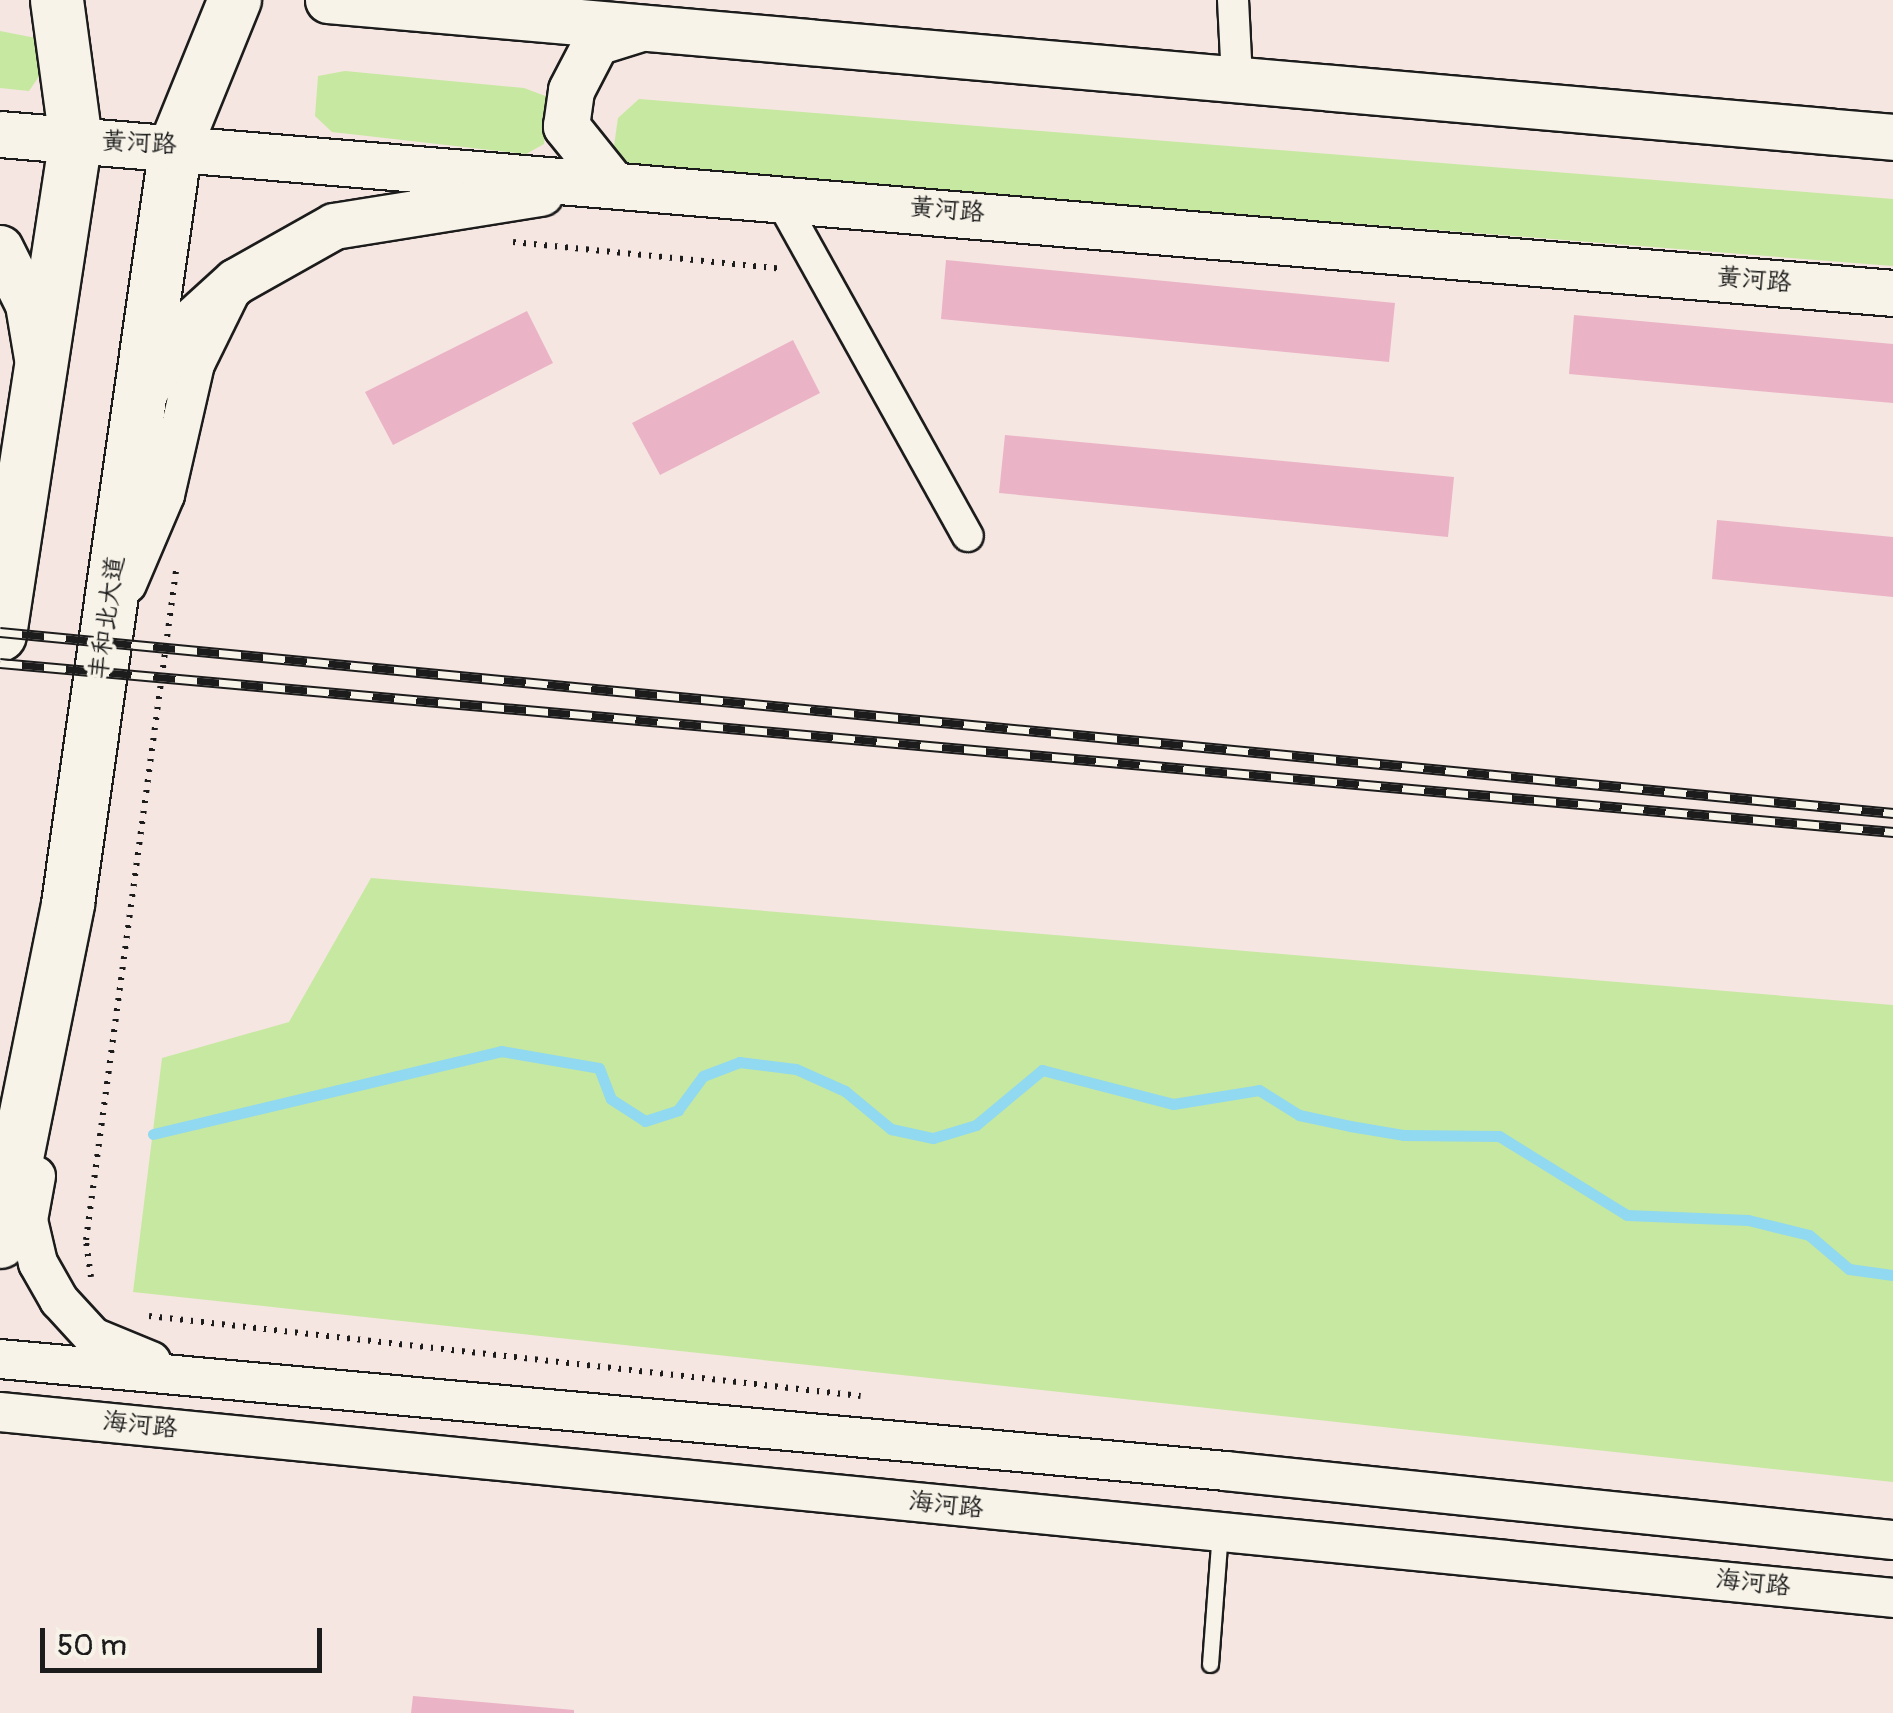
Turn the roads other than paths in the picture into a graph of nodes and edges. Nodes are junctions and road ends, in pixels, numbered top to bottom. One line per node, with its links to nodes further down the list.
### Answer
1 (57, 0): 10 (highway)
2 (235, 0): 11 (highway, 丰和北大道)
3 (328, 0): 6 (main road)
4 (500, 0): 6 (main road)
5 (1234, 0): 7 (street)
6 (643, 28): 7 (main road); 12 (main road)
7 (1237, 80): 9 (main road)
8 (0, 134): 10 (main road, 黄河路)
9 (1893, 136)
10 (76, 141): 11 (main road, 黄河路); 17 (highway)
11 (176, 145): 12 (main road, 黄河路); 18 (highway, 丰和北大道)
12 (611, 182): 13 (main road, 黄河路); 15 (main road)
13 (780, 196): 16 (main road, 黄河路); 19 (street)
14 (0, 248): 17 (main road)
15 (236, 280): 18 (main road); 23 (street)
16 (1893, 293)
17 (40, 374): 20 (highway)
18 (139, 400): 21 (highway, 丰和北大道)
19 (968, 536)
20 (0, 635)
21 (0, 1242)
22 (0, 1359): 23 (street)
23 (186, 1376): 26 (street)
24 (0, 1412): 25 (street, 海河路)
25 (1220, 1532): 27 (street, 海河路); 28 (lane)
26 (1893, 1540)
27 (1893, 1598)
28 (1210, 1664)

